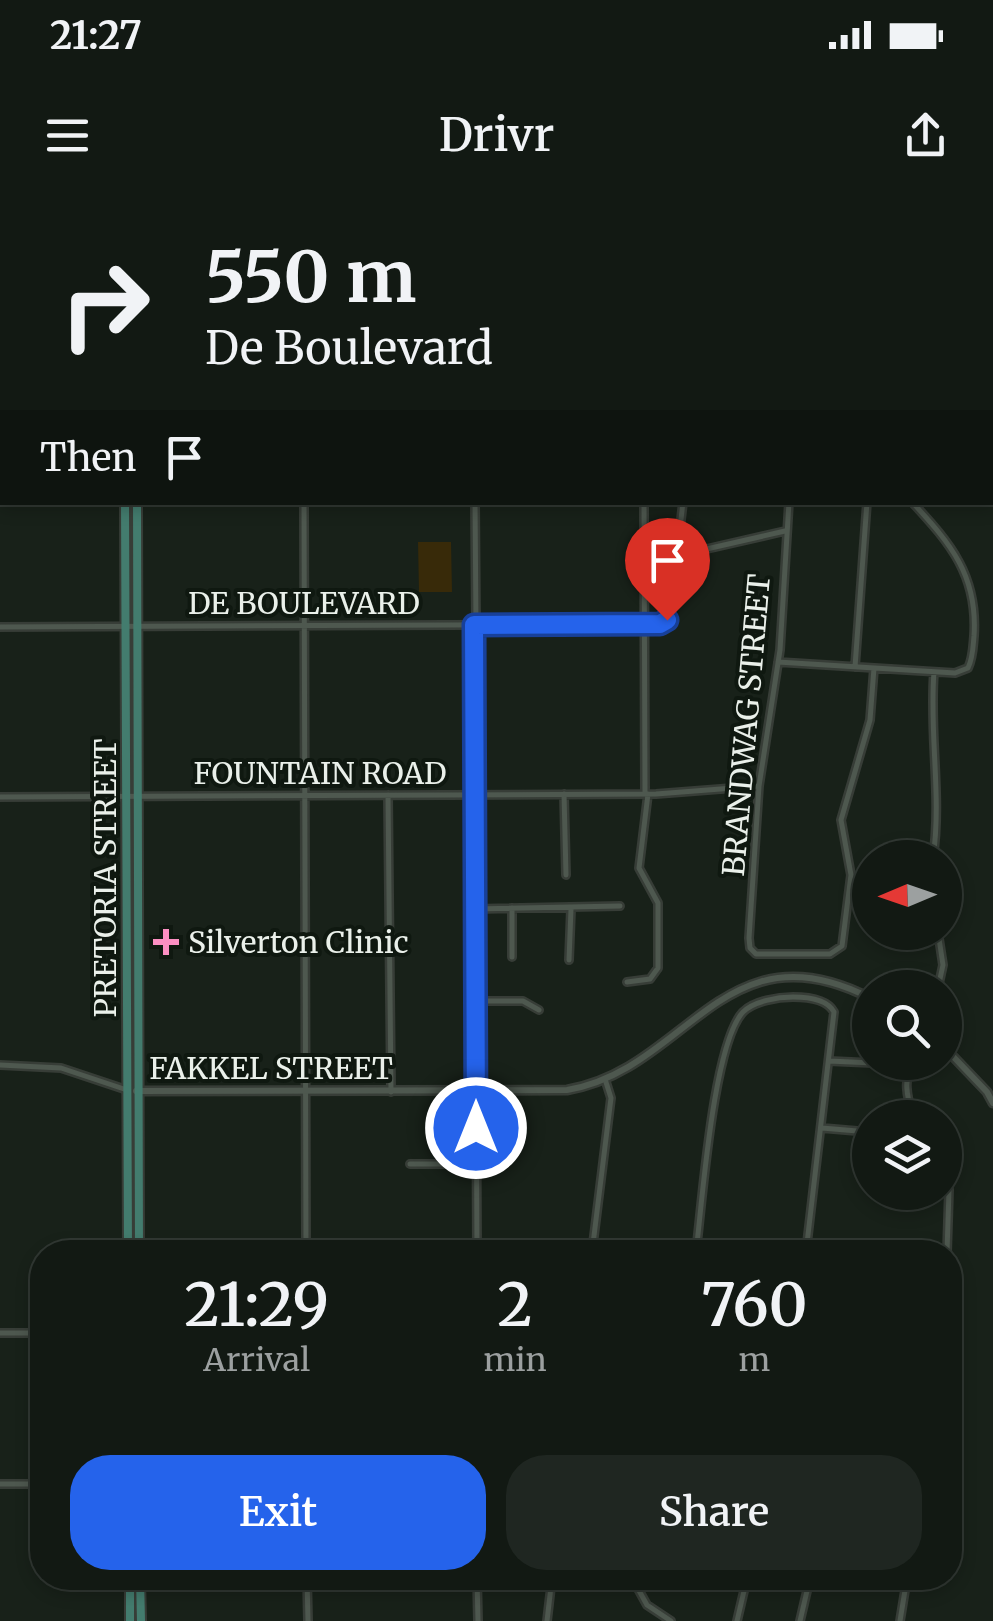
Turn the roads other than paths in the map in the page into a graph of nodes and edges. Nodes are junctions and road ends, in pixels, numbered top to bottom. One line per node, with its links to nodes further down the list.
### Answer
1 (125, 505): 16 (main road, PRETORIA STREET)
2 (137, 505): 16 (main road, PRETORIA STREET)
3 (304, 505): 14 (street)
4 (475, 505): 13 (street)
5 (644, 505): 12 (street)
6 (683, 505): 11 (street)
7 (789, 505): 10 (street, BRANDWAG STREET)
8 (867, 505): 18 (street)
9 (915, 505): 20 (street)
10 (787, 530): 11 (street); 17 (street, BRANDWAG STREET)
11 (676, 556): 12 (street, DE BOULEVARD)
12 (644, 624): 13 (street, DE BOULEVARD); 23 (street)
13 (475, 625): 14 (street, DE BOULEVARD); 25 (street)
14 (305, 626): 16 (street, DE BOULEVARD); 27 (street)
15 (0, 627): 16 (street, DE BOULEVARD)
16 (132, 627): 26 (main road, PRETORIA STREET)
17 (778, 662): 18 (street); 21 (street, BRANDWAG STREET)
18 (856, 666): 19 (street)
19 (874, 668): 20 (street); 21 (street, BRANDWAG STREET)
20 (934, 672): 29 (street)
21 (759, 786): 23 (street, FOUNTAIN ROAD)
22 (564, 794): 23 (street, FOUNTAIN ROAD); 25 (street, FOUNTAIN ROAD); 30 (street)
23 (646, 794): 37 (street)
24 (388, 795): 25 (street, FOUNTAIN ROAD); 27 (street, FOUNTAIN ROAD); 50 (street)
25 (475, 795): 32 (street)
26 (132, 796): 27 (street, FOUNTAIN ROAD); 28 (street, FOUNTAIN ROAD); 46 (main road, PRETORIA STREET); 48 (main road, PRETORIA STREET)
27 (305, 796): 49 (street)
28 (0, 798)
29 (936, 840)
30 (566, 875)
31 (620, 906): 34 (street)
32 (475, 908): 33 (street); 39 (street)
33 (512, 908): 34 (street); 35 (street)
34 (570, 908): 36 (street)
35 (512, 957)
36 (569, 960)
37 (627, 982)
38 (852, 990): 45 (street, FAKKEL STREET)
39 (475, 1001): 40 (street); 47 (street)
40 (539, 1010)
41 (829, 1061): 42 (street); 52 (street); 62 (street)
42 (852, 1062)
43 (0, 1065): 46 (street, FAKKEL STREET)
44 (962, 1066): 51 (street)
45 (606, 1079): 47 (street, FAKKEL STREET); 61 (street)
46 (128, 1090): 48 (street, FAKKEL STREET); 57 (main road, PRETORIA STREET)
47 (476, 1091): 50 (street, FAKKEL STREET); 55 (street)
48 (138, 1092): 49 (street, FAKKEL STREET); 58 (main road, PRETORIA STREET)
49 (305, 1092): 50 (street, FAKKEL STREET); 59 (street)
50 (391, 1092)
51 (991, 1097)
52 (820, 1128): 53 (street); 63 (street)
53 (852, 1131)
54 (410, 1164): 55 (street)
55 (476, 1164): 60 (street)
56 (948, 1210): 64 (street)
57 (128, 1240)
58 (140, 1240)
59 (306, 1240)
60 (477, 1240)
61 (593, 1240)
62 (697, 1240)
63 (807, 1240)
64 (947, 1240)
65 (0, 1333): 66 (street)
66 (30, 1334)
67 (0, 1484): 68 (street)
68 (30, 1484)
69 (130, 1590): 80 (main road)
70 (140, 1590): 81 (main road)
71 (307, 1590): 82 (street)
72 (478, 1590): 83 (street)
73 (551, 1590): 84 (street)
74 (639, 1590): 78 (street)
75 (744, 1590): 86 (street)
76 (807, 1590): 87 (street)
77 (905, 1590): 88 (street)
78 (659, 1614): 79 (street); 85 (street)
79 (652, 1620)
80 (130, 1621)
81 (141, 1621)
82 (308, 1621)
83 (478, 1621)
84 (547, 1621)
85 (671, 1621)
86 (737, 1621)
87 (800, 1621)
88 (900, 1621)

